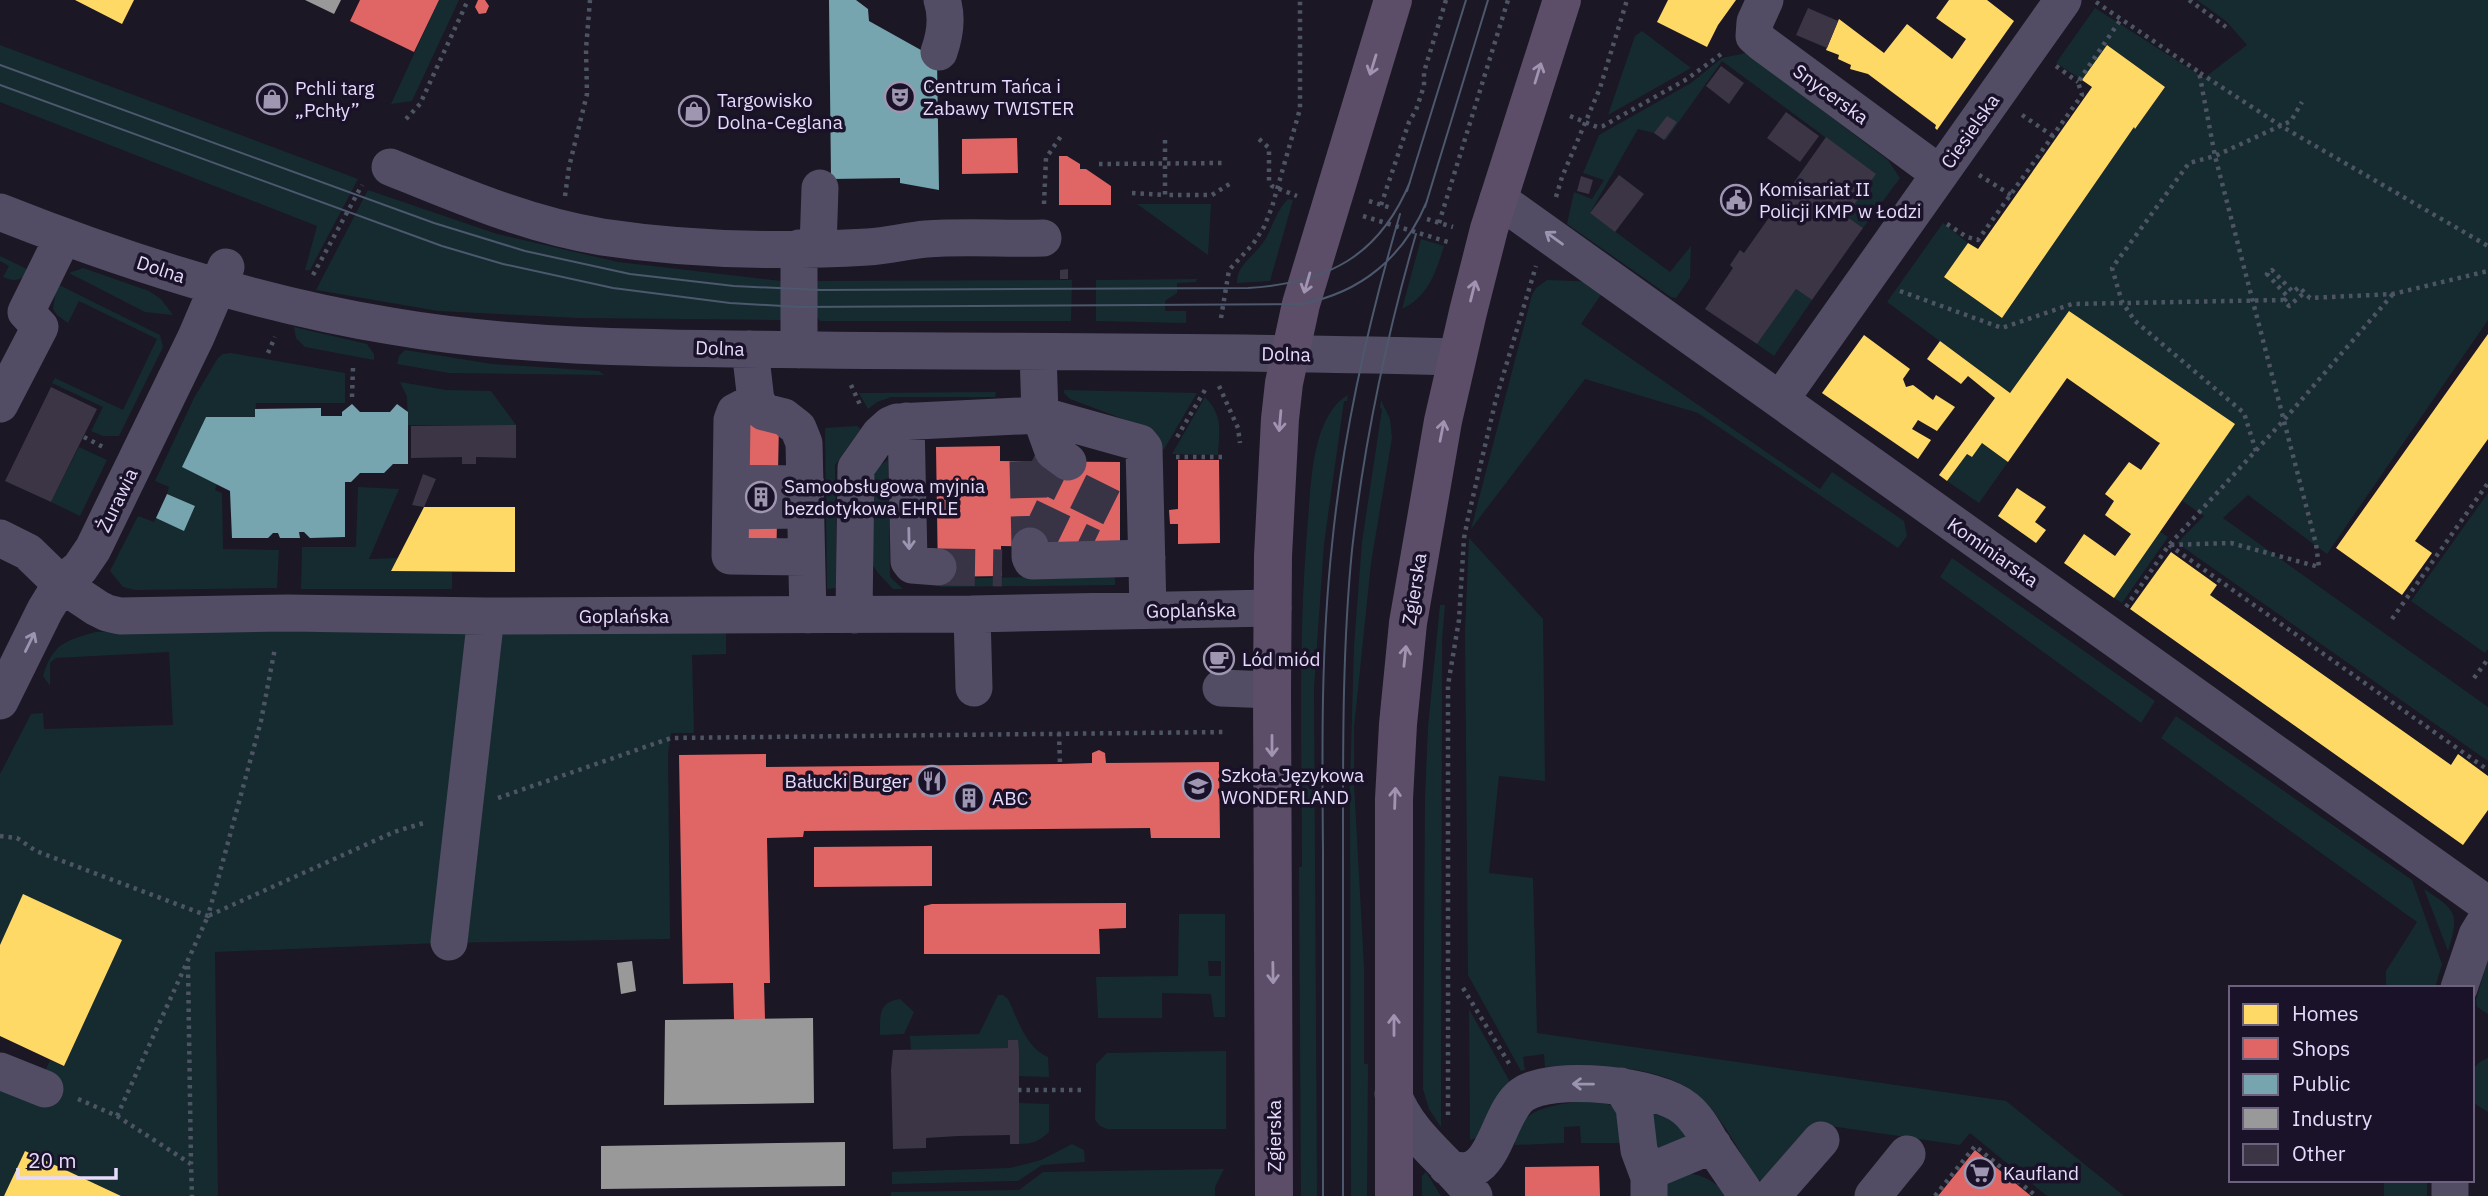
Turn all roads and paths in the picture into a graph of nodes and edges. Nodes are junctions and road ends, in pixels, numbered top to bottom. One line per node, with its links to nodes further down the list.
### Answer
1 (468, 0): 24 (path)
2 (590, 0): 53 (path)
3 (942, 0): 17 (street)
4 (1300, 0): 39 (path)
5 (1393, 0): 74 (main road, Zgierska, one-way to 74)
6 (1446, 0): 46 (path)
7 (1508, 0): 52 (path)
8 (1562, 0): 44 (main road, Zgierska, one-way to 8)
9 (1628, 0): 25 (path)
10 (1765, 0): 16 (street)
11 (2063, 0): 36 (street, Ciesielska)
12 (2092, 0): 14 (path)
13 (2189, 0): 15 (path)
14 (2120, 19): 19 (path); 20 (path)
15 (2226, 27)
16 (1754, 36): 25 (path); 36 (street, Snycerska)
17 (939, 52)
18 (2048, 61): 20 (path)
19 (2199, 72): 26 (path); 31 (path)
20 (2078, 82): 28 (path)
21 (2302, 102): 26 (path)
22 (2014, 109): 28 (path)
23 (1570, 116): 25 (path)
24 (405, 119)
25 (1586, 123): 55 (path)
26 (2281, 126): 31 (path); 59 (path)
27 (1061, 136): 57 (path)
28 (2053, 136): 42 (path)
29 (1259, 139): 39 (path)
30 (1165, 140): 32 (path)
31 (2215, 156): 66 (path); 68 (path)
32 (1166, 163): 33 (path); 34 (path); 41 (path)
33 (1224, 163)
34 (1099, 164)
35 (379, 171): 53 (street); 69 (path)
36 (1956, 172): 42 (path); 63 (street, Ciesielska)
37 (1231, 183): 41 (path)
38 (820, 188): 60 (street)
39 (1277, 190): 43 (path)
40 (1132, 193): 41 (path)
41 (1165, 195)
42 (2011, 195): 50 (path)
43 (1298, 196)
44 (1499, 199): 55 (street, Kominiarska); 75 (main road, Zgierska, one-way to 44)
45 (1368, 200): 46 (path)
46 (1381, 205): 47 (path)
47 (1391, 208)
48 (0, 212): 56 (street, Dolna)
49 (1363, 216): 58 (path)
50 (1938, 218)
51 (1427, 219): 52 (path)
52 (1439, 223): 54 (path)
53 (562, 228): 60 (street)
54 (1454, 228)
55 (1545, 232): 79 (street, Kominiarska, one-way to 55); 141 (path)
56 (63, 237): 62 (street, Dolna); 81 (street)
57 (1043, 239): 60 (street)
58 (1450, 243)
59 (2488, 246)
60 (809, 248): 71 (street)
61 (2488, 271): 65 (path)
62 (222, 277): 69 (street, Dolna); 100 (street, Żurawia)
63 (1867, 277): 68 (path); 79 (street, Ciesielska)
64 (2305, 292): 65 (path); 67 (path); 67 (path)
65 (2393, 294): 83 (path)
66 (2252, 301): 67 (path); 68 (path); 83 (path)
67 (2284, 301)
68 (2122, 302): 87 (path)
69 (288, 304): 70 (street, Dolna); 73 (path)
70 (750, 349): 71 (street, Dolna); 80 (street)
71 (799, 349): 72 (street, Dolna)
72 (1038, 352): 74 (street, Dolna); 82 (street)
73 (268, 353)
74 (1290, 353): 75 (street, Dolna); 101 (main road, Zgierska, one-way to 101)
75 (1457, 357): 135 (main road, Zgierska, one-way to 75)
76 (353, 367): 78 (path)
77 (1205, 390): 88 (path)
78 (352, 397)
79 (1780, 400): 109 (street, Kominiarska)
80 (756, 401): 93 (street); 94 (street)
81 (0, 404)
82 (1040, 415): 84 (street); 88 (street); 90 (street); 91 (street)
83 (2284, 420): 87 (path); 97 (path)
84 (906, 421): 99 (street, one-way to 99); 106 (street)
85 (83, 437): 86 (path)
86 (99, 445)
87 (2256, 451): 97 (path)
88 (1155, 457): 89 (path); 95 (street)
89 (1224, 457)
90 (1028, 461)
91 (1068, 461)
92 (2488, 483): 108 (path)
93 (731, 485): 94 (street); 94 (street); 94 (street)
94 (805, 497): 105 (street)
95 (1129, 531): 98 (street); 102 (street)
96 (0, 538): 100 (street, Goplańska)
97 (2169, 545): 109 (path); 119 (path)
98 (1021, 558)
99 (938, 567)
100 (61, 584): 103 (street, Goplańska); 115 (street, Żurawia, one-way to 100)
101 (1273, 608): 102 (street, Goplańska); 114 (main road, Zgierska)
102 (1147, 610): 104 (street, Goplańska)
103 (288, 613): 107 (street, Goplańska); 123 (path)
104 (972, 614): 106 (street, Goplańska); 112 (street)
105 (808, 615): 106 (street, Goplańska); 107 (street, Goplańska)
106 (854, 615)
107 (485, 616): 120 (street)
108 (2392, 619)
109 (2108, 633): 122 (street, Kominiarska)
110 (2488, 659): 111 (path)
111 (2474, 678)
112 (974, 688)
113 (1221, 688): 114 (street)
114 (1272, 690): 144 (main road, Zgierska, one-way to 144)
115 (0, 701)
116 (1226, 732): 117 (path)
117 (1059, 733): 118 (path); 120 (path)
118 (1060, 764)
119 (2488, 770)
120 (463, 811): 123 (path); 125 (street)
121 (0, 836): 123 (path)
122 (2488, 905)
123 (208, 916): 126 (path)
124 (2488, 918): 127 (street)
125 (449, 942)
126 (188, 964): 136 (path); 140 (path)
127 (2460, 986)
128 (1463, 988): 134 (path)
129 (0, 1071): 131 (street)
130 (1622, 1086): 134 (street, one-way to 134); 138 (street); 142 (street)
131 (46, 1089): 136 (path)
132 (1018, 1090): 133 (path)
133 (1083, 1090)
134 (1526, 1093): 141 (street)
135 (1393, 1094): 141 (street); 145 (main road, Zgierska)
136 (117, 1116): 140 (path)
137 (1821, 1140): 148 (street)
138 (1713, 1144): 142 (street); 147 (street)
139 (1907, 1154): 149 (street)
140 (191, 1164): 143 (path)
141 (1449, 1167): 146 (street)
142 (1649, 1187)
143 (192, 1196)
144 (1274, 1196)
145 (1394, 1196)
146 (1474, 1196)
147 (1747, 1196)
148 (1772, 1196)
149 (1873, 1196)
150 (1935, 1196): 151 (path)
151 (2036, 1196)

